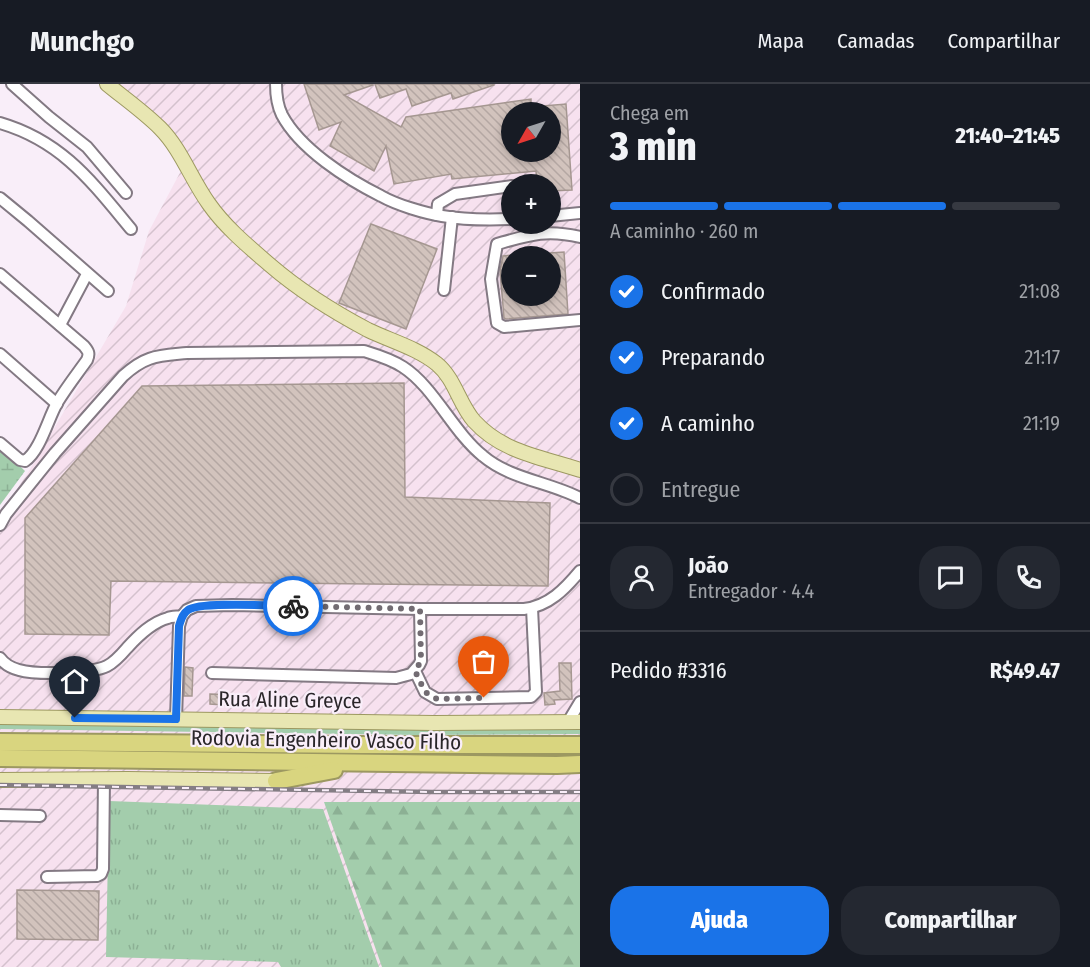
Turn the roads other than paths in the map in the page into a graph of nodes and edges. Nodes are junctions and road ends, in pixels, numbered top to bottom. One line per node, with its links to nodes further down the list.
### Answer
1 (12, 84): 5 (street)
2 (107, 84): 32 (main road)
3 (276, 84): 13 (street)
4 (0, 123): 6 (street)
5 (87, 147): 6 (street); 7 (street)
6 (72, 162): 10 (street)
7 (116, 182): 9 (street); 10 (street)
8 (501, 188): 13 (street)
9 (126, 193)
10 (102, 194): 19 (street)
11 (0, 198): 24 (street)
12 (580, 213): 14 (street)
13 (437, 215): 15 (street)
14 (561, 215)
15 (452, 217): 17 (street); 25 (street)
16 (561, 217): 18 (street)
17 (501, 219)
18 (580, 223)
19 (131, 230)
20 (530, 234): 27 (street)
21 (560, 234): 22 (street)
22 (580, 237)
23 (0, 273): 28 (street)
24 (87, 274): 26 (street); 28 (street)
25 (444, 290)
26 (108, 291)
27 (580, 320)
28 (60, 325): 30 (street)
29 (0, 354): 30 (street)
30 (57, 404): 31 (street)
31 (0, 443)
32 (580, 470)
33 (580, 498): 34 (street)
34 (0, 525)
35 (580, 571): 36 (street)
36 (532, 608): 37 (street); 40 (street)
37 (420, 609): 38 (street); 40 (street)
38 (182, 616): 39 (street); 44 (street)
39 (0, 658)
40 (415, 671): 41 (street)
41 (212, 673)
42 (580, 702): 45 (street)
43 (0, 717): 44 (main road, Rua Aline Greyce)
44 (176, 719): 45 (main road, Rua Aline Greyce)
45 (574, 722)
46 (0, 742): 47 (highway, Rodovia Engenheiro Vasco Filho)
47 (580, 745)
48 (0, 758): 49 (highway, Rodovia Engenheiro Vasco Filho)
49 (374, 764): 50 (highway, Rodovia Engenheiro Vasco Filho); 53 (highway)
50 (580, 764)
51 (104, 779): 52 (main road); 53 (main road); 56 (street)
52 (0, 781)
53 (276, 781)
54 (0, 815): 55 (street)
55 (40, 816)
56 (46, 877)

